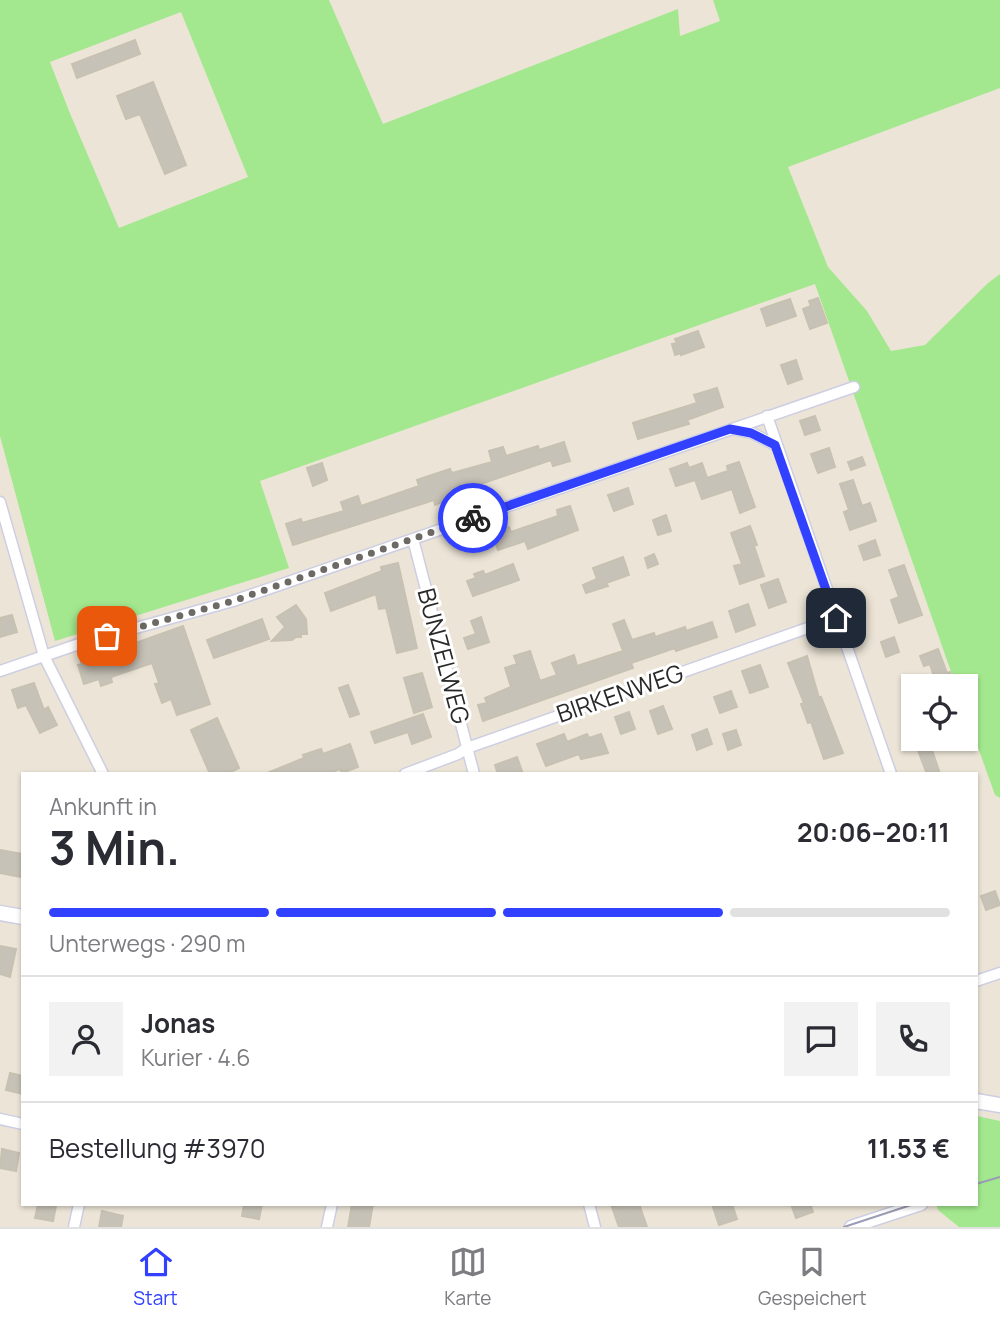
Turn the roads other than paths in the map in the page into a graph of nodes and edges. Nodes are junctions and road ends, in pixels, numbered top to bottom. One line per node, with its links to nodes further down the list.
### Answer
1 (855, 387): 2 (street)
2 (767, 416): 3 (street); 4 (street)
3 (730, 429): 4 (street); 6 (street)
4 (775, 445): 7 (street)
5 (0, 502): 8 (street)
6 (413, 538): 8 (street); 10 (street, BUNZELWEG)
7 (836, 618): 10 (street, BIRKENWEG); 14 (street)
8 (44, 656): 9 (street); 11 (street)
9 (0, 671)
10 (467, 748): 12 (street, BIRKENWEG); 13 (street, BUNZELWEG)
11 (102, 772)
12 (410, 772)
13 (473, 772)
14 (890, 772)
15 (0, 913): 16 (main road)
16 (21, 917)
17 (1000, 973): 18 (street)
18 (978, 980)
19 (978, 1101): 20 (main road)
20 (1000, 1105)
21 (0, 1119): 22 (street)
22 (21, 1124)
23 (79, 1206): 27 (street)
24 (332, 1206): 28 (street)
25 (590, 1206): 29 (street)
26 (915, 1206): 30 (street)
27 (74, 1227)
28 (327, 1227)
29 (595, 1227)
30 (851, 1227)

